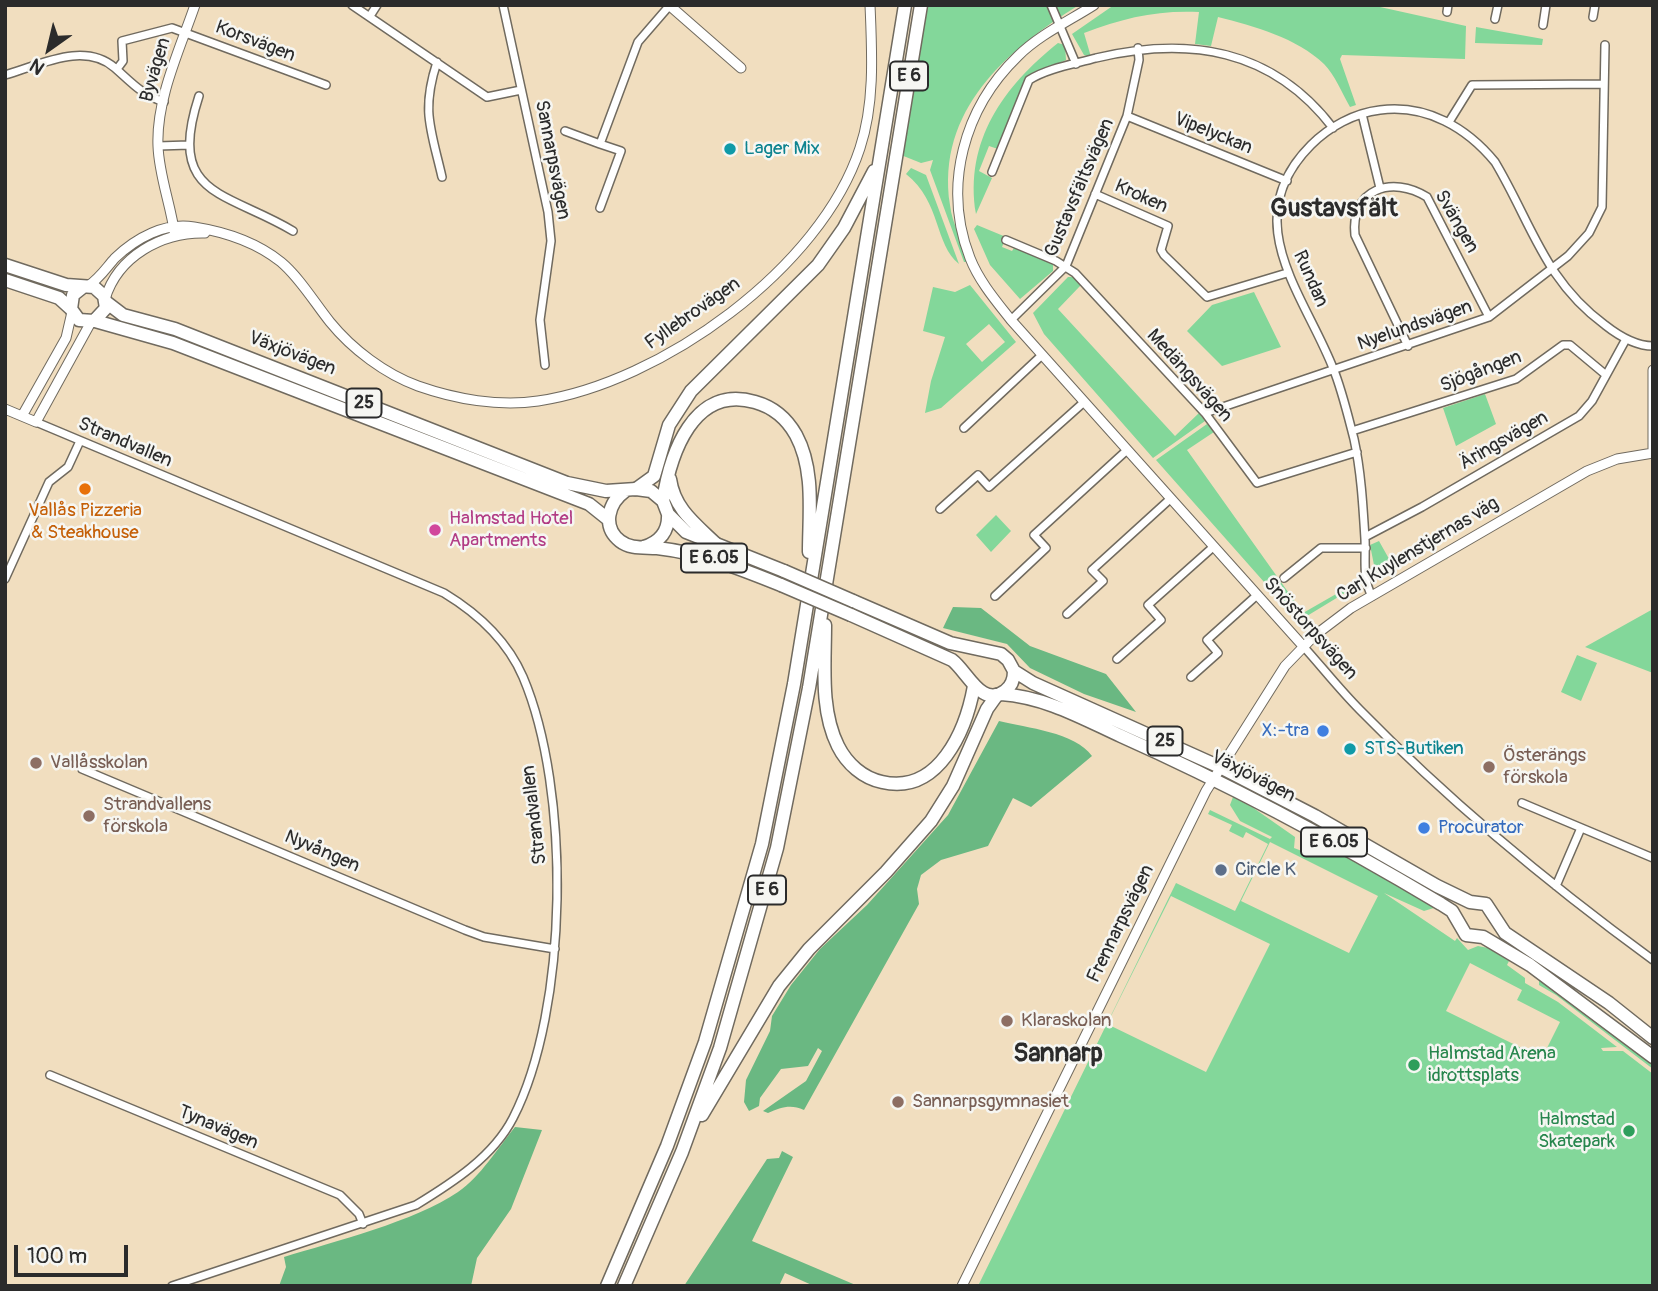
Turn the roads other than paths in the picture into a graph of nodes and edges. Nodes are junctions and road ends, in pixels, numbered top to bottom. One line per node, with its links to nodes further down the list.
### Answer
1 (195, 5): 19 (street, Byvägen)
2 (352, 5): 14 (street)
3 (377, 5): 14 (street)
4 (503, 5): 29 (street, Sannarpsvägen)
5 (669, 5): 24 (street); 37 (street)
6 (870, 5): 47 (street, Fyllebrovägen)
7 (905, 5): 40 (highway, E 6)
8 (921, 5): 94 (highway, E 6)
9 (1051, 5): 18 (street)
10 (1094, 5): 18 (street, Snöstorpsvägen)
11 (1498, 5): 16 (street)
12 (1546, 5): 17 (street)
13 (1595, 5): 15 (street)
14 (370, 16): 22 (street)
15 (1593, 17)
16 (1495, 19)
17 (1543, 25)
18 (1060, 27): 23 (street); 59 (street, Snöstorpsvägen)
19 (186, 33): 25 (street, Korsvägen); 28 (street, Korsvägen); 31 (street, Byvägen)
20 (1605, 45): 27 (street, Nyelundsvägen)
21 (1138, 48): 23 (street); 33 (street, Gustavsfältsvägen); 35 (street)
22 (437, 62): 29 (street); 42 (street)
23 (1076, 64): 41 (street)
24 (741, 68)
25 (117, 69): 26 (street); 31 (street)
26 (5, 75)
27 (1603, 84): 34 (street); 52 (street, Nyelundsvägen)
28 (326, 85)
29 (521, 90): 65 (street, Sannarpsvägen)
30 (199, 96): 38 (street)
31 (164, 102): 39 (street, Byvägen)
32 (1362, 114): 34 (street, Rundan); 35 (street, Rundan); 44 (street)
33 (1127, 116): 43 (street, Vipelyckan); 45 (street, Gustavsfältsvägen)
34 (1449, 122): 52 (street, Rundan)
35 (1333, 128): 43 (street, Rundan)
36 (565, 131): 37 (street)
37 (600, 144): 46 (street)
38 (189, 145): 39 (street); 48 (street)
39 (158, 146): 47 (street, Byvägen)
40 (880, 159): 81 (highway); 95 (highway, E 6)
41 (992, 172)
42 (442, 177)
43 (1287, 181): 53 (street, Rundan)
44 (1380, 188): 58 (street, Svängen); 62 (street)
45 (1095, 194): 51 (street, Gustavsfältsvägen); 53 (street, Kroken)
46 (600, 208)
47 (174, 231): 55 (street); 56 (street)
48 (293, 232)
49 (1006, 240): 51 (street, Medängsvägen)
50 (5, 265): 55 (highway, Växjövägen / 25)
51 (1066, 266): 59 (street, Gustavsfältsvägen); 71 (street, Medängsvägen)
52 (1550, 271): 58 (street, Nyelundsvägen); 61 (street, Rundan)
53 (1287, 273): 66 (street, Rundan)
54 (5, 280): 57 (highway, Växjövägen / 25)
55 (86, 287): 56 (highway, Växjövägen / 25); 57 (highway)
56 (106, 300): 60 (highway); 81 (highway, Växjövägen / 25)
57 (71, 310): 60 (highway, Växjövägen / 25); 72 (street)
58 (1489, 317): 62 (street, Nyelundsvägen)
59 (1011, 320): 64 (street, Snöstorpsvägen)
60 (93, 321): 73 (street); 86 (highway, Växjövägen / 25)
61 (1626, 339): 63 (street, Rundan); 68 (street, Äringsvägen)
62 (1408, 346): 66 (street, Nyelundsvägen)
63 (1653, 346)
64 (1042, 355): 69 (street, Snöstorpsvägen); 74 (street)
65 (545, 365)
66 (1334, 369): 71 (street, Nyelundsvägen); 75 (street, Rundan)
67 (1653, 370): 79 (street)
68 (1606, 376): 75 (street, Sjögången); 87 (street, Äringsvägen)
69 (1083, 403): 77 (street, Snöstorpsvägen); 84 (street)
70 (5, 409): 72 (street)
71 (1205, 413): 78 (street, Medängsvägen)
72 (22, 416): 73 (street)
73 (36, 422): 76 (street, Strandvallen)
74 (964, 428)
75 (1352, 431): 78 (street, Rundan)
76 (80, 441): 93 (street); 117 (street, Strandvallen)
77 (1126, 451): 82 (street, Snöstorpsvägen); 96 (street)
78 (1357, 452): 87 (street, Rundan)
79 (1653, 453): 98 (street, Carl Kuylenstjernas väg)
80 (671, 461): 83 (highway); 88 (highway); 95 (highway)
81 (631, 490): 83 (highway, Växjövägen); 86 (highway)
82 (1169, 500): 90 (street, Snöstorpsvägen); 99 (street)
83 (663, 501): 85 (highway)
84 (940, 509)
85 (668, 514): 88 (highway, Växjövägen / E 6.05); 89 (highway)
86 (609, 520): 89 (highway, Växjövägen)
87 (1365, 537): 91 (street, Rundan)
88 (715, 542): 101 (highway, Växjövägen / E 6.05, bridge)
89 (644, 547): 105 (highway, Växjövägen / E 6.05, bridge)
90 (1212, 548): 97 (street, Snöstorpsvägen); 102 (street)
91 (1366, 548): 92 (street); 98 (street, Rundan)
92 (1284, 578)
93 (5, 579)
94 (826, 584): 105 (highway); 122 (highway, E 6)
95 (809, 590): 125 (highway, E 6)
96 (995, 596)
97 (1256, 596): 100 (street, Snöstorpsvägen); 104 (street)
98 (1372, 596): 100 (street, Carl Kuylenstjernas väg)
99 (1068, 614)
100 (1303, 646): 108 (street, Carl Kuylenstjernas väg); 112 (street, Snöstorpsvägen)
101 (988, 653): 103 (highway, Växjövägen); 105 (highway)
102 (1117, 659)
103 (1014, 671): 106 (highway); 108 (highway, Växjövägen / 25)
104 (1191, 677)
105 (973, 682): 106 (highway, Växjövägen)
106 (999, 694): 108 (highway, Växjövägen / E 6.05); 122 (highway)
107 (82, 769): 117 (street, Nyvången)
108 (1217, 772): 113 (highway, Växjövägen / 25); 115 (highway, Växjövägen / E 6.05); 127 (street, Frennarpsvägen)
109 (1522, 803): 110 (street)
110 (1581, 828): 111 (street); 112 (street)
111 (1653, 858)
112 (1556, 886): 118 (street, Snöstorpsvägen)
113 (1470, 902): 114 (highway, Växjövägen); 115 (highway)
114 (1494, 918): 116 (highway); 119 (highway, Växjövägen)
115 (1458, 921): 116 (highway, Växjövägen / E 6.05)
116 (1483, 937): 120 (highway, Växjövägen / E 6.05)
117 (555, 949): 123 (street, Strandvallen)
118 (1653, 960)
119 (1653, 1038)
120 (1653, 1057)
121 (50, 1075): 123 (street, Tynavägen)
122 (682, 1152): 126 (highway, E 6)
123 (363, 1224): 124 (street, Strandvallen)
124 (172, 1286)
125 (607, 1286)
126 (624, 1286)
127 (962, 1286)

